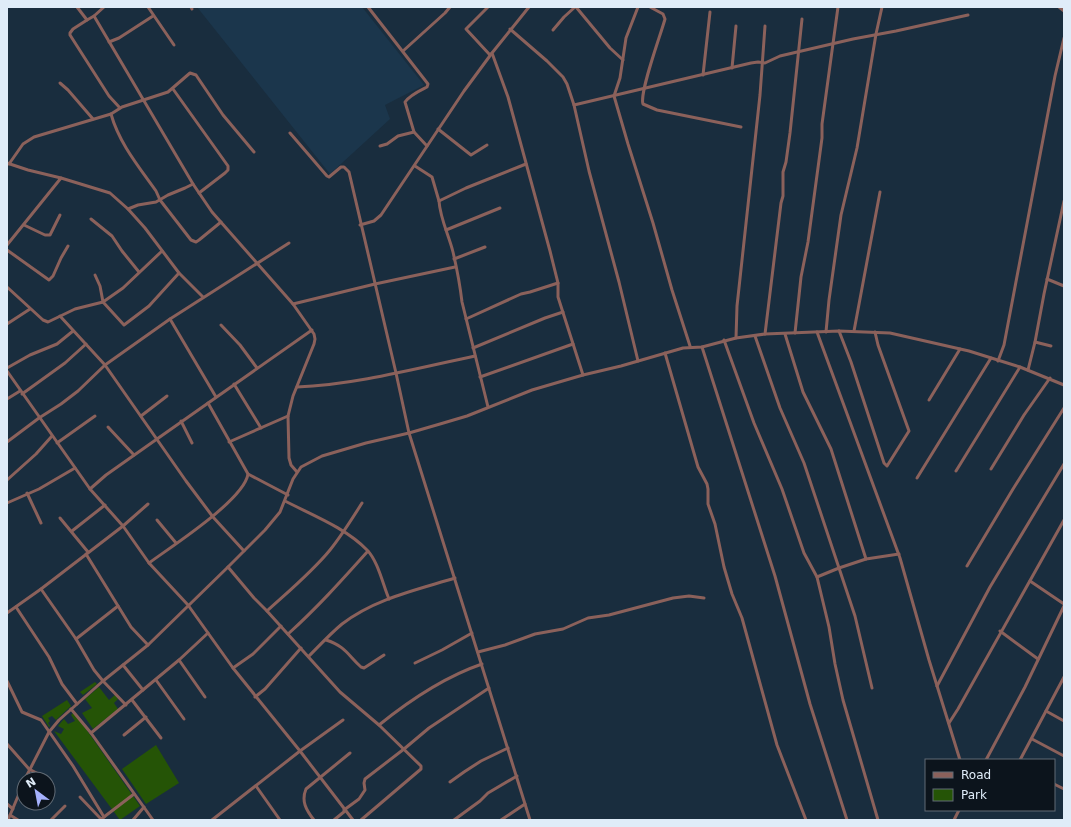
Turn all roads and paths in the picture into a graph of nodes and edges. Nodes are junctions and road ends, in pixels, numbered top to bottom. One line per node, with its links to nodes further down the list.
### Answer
1 (77, 7): 20 (street)
2 (104, 7): 17 (street)
3 (148, 7): 18 (street)
4 (368, 7): 30 (street)
5 (449, 7): 30 (street)
6 (488, 7): 32 (street)
7 (529, 7): 23 (street)
8 (576, 7): 24 (street); 33 (street)
9 (638, 7): 33 (street)
10 (650, 7): 38 (street)
11 (838, 7): 28 (street)
12 (882, 7): 25 (street)
13 (1059, 7): 14 (street)
14 (1064, 11)
15 (710, 12): 36 (street)
16 (968, 15): 25 (street)
17 (94, 16): 20 (street); 27 (street)
18 (154, 16): 27 (street); 29 (street)
19 (802, 19): 31 (street)
20 (87, 20): 43 (street)
21 (736, 26): 35 (street)
22 (765, 26): 34 (street)
23 (510, 29): 32 (street); 42 (street)
24 (553, 30)
25 (876, 34): 28 (street); 103 (street)
26 (1064, 38): 124 (street)
27 (110, 42): 41 (street)
28 (833, 44): 31 (street); 106 (street)
29 (174, 45)
30 (403, 51): 48 (street)
31 (798, 52): 34 (street); 107 (street)
32 (491, 54): 47 (street); 55 (street)
33 (623, 60): 40 (street)
34 (762, 63): 35 (street); 110 (street)
35 (732, 68): 36 (street)
36 (703, 75): 38 (street)
37 (60, 83): 45 (street)
38 (644, 88): 40 (street); 46 (street)
39 (173, 89): 41 (street); 53 (street); 60 (street)
40 (614, 96): 42 (street); 115 (street)
41 (143, 99): 43 (street); 58 (street)
42 (574, 105): 123 (street)
43 (120, 108): 44 (street)
44 (112, 114): 45 (street); 61 (street)
45 (93, 119): 54 (street)
46 (742, 127)
47 (438, 129): 50 (street); 52 (street)
48 (414, 132): 51 (street); 52 (street)
49 (290, 133): 70 (street)
50 (486, 145)
51 (380, 146)
52 (427, 146): 56 (street)
53 (254, 152)
54 (8, 164): 57 (street)
55 (526, 164): 62 (street); 85 (street)
56 (415, 166): 62 (street); 70 (street)
57 (61, 178): 65 (street); 69 (street)
58 (193, 184): 60 (street); 61 (street)
59 (880, 192): 104 (street)
60 (199, 193): 68 (street)
61 (160, 200): 65 (street); 68 (street)
62 (438, 201): 71 (street)
63 (1064, 201): 84 (street)
64 (500, 208): 71 (street)
65 (128, 209): 77 (street)
66 (60, 215): 69 (street)
67 (91, 219): 81 (street)
68 (221, 222): 79 (street)
69 (24, 225): 73 (street)
70 (360, 225): 86 (street)
71 (446, 230): 78 (street)
72 (290, 243): 79 (street)
73 (7, 245)
74 (68, 246): 76 (street)
75 (485, 247): 78 (street)
76 (7, 250)
77 (162, 252): 81 (street); 82 (street)
78 (454, 259): 80 (street)
79 (257, 264): 89 (street); 91 (street)
80 (456, 267): 86 (street); 96 (street)
81 (139, 272): 90 (street)
82 (179, 273): 89 (street); 90 (street)
83 (95, 275): 90 (street)
84 (1047, 279): 87 (street); 112 (street)
85 (558, 282): 93 (street); 96 (street)
86 (374, 284): 91 (street); 131 (street)
87 (1064, 286)
88 (7, 288): 92 (street)
89 (203, 297): 95 (street)
90 (103, 302): 94 (street)
91 (293, 304): 100 (street)
92 (30, 309): 94 (street); 97 (street)
93 (563, 312): 114 (street); 118 (street)
94 (60, 316): 99 (street)
95 (170, 319): 125 (street); 140 (street)
96 (466, 319): 118 (street)
97 (7, 324)
98 (221, 325): 128 (street)
99 (73, 330): 113 (street); 127 (street)
100 (312, 330): 128 (street); 137 (street)
101 (839, 331): 103 (street); 104 (street); 105 (street)
102 (817, 332): 103 (street); 106 (street); 190 (street)
103 (826, 332)
104 (854, 332): 105 (street)
105 (875, 332): 119 (street)
106 (795, 333): 108 (street)
107 (765, 334): 108 (street); 109 (street)
108 (785, 334): 191 (street)
109 (755, 336): 110 (street); 195 (street)
110 (736, 338): 111 (street)
111 (724, 340): 117 (street); 196 (street)
112 (1036, 342): 116 (street); 129 (street)
113 (86, 344): 125 (street); 138 (street)
114 (573, 344): 132 (street); 133 (street)
115 (690, 346): 117 (street); 120 (street)
116 (1051, 346)
117 (702, 347): 295 (street)
118 (473, 348): 121 (street)
119 (960, 349): 122 (street); 142 (street)
120 (664, 353): 123 (street); 294 (street)
121 (475, 356): 131 (street); 133 (street)
122 (991, 358): 124 (street); 167 (street)
123 (638, 361): 132 (street)
124 (998, 361): 126 (street)
125 (105, 365): 147 (street); 149 (street)
126 (1020, 367): 129 (street); 164 (street)
127 (7, 368)
128 (257, 368): 135 (street)
129 (1028, 370): 134 (street)
130 (7, 371): 138 (street)
131 (396, 372): 137 (street); 153 (street)
132 (582, 375): 144 (street)
133 (480, 377): 144 (street)
134 (1050, 378): 136 (street); 163 (street)
135 (234, 384): 140 (street); 152 (street)
136 (1064, 385)
137 (297, 387): 148 (street)
138 (21, 392): 141 (street); 149 (street)
139 (167, 396): 147 (street)
140 (216, 397): 143 (street)
141 (7, 399)
142 (929, 400)
143 (208, 402): 150 (street); 157 (street)
144 (488, 407): 153 (street)
145 (1064, 408): 193 (street)
146 (95, 416): 158 (street)
147 (141, 416): 155 (street)
148 (288, 416): 152 (street); 165 (street)
149 (39, 418): 154 (street); 156 (street)
150 (181, 421): 155 (street); 159 (street)
151 (108, 428): 160 (street)
152 (261, 428): 157 (street)
153 (409, 433): 165 (street); 197 (street)
154 (52, 436): 158 (street); 168 (street)
155 (157, 439): 160 (street); 177 (street)
156 (7, 442)
157 (229, 442): 166 (street)
158 (57, 443): 162 (street)
159 (192, 443)
160 (134, 455): 169 (street)
161 (1064, 464): 230 (street)
162 (75, 468): 169 (street); 170 (street)
163 (990, 470)
164 (956, 471)
165 (297, 472): 171 (street)
166 (248, 474): 171 (street); 177 (street)
167 (917, 478)
168 (7, 480)
169 (90, 488): 176 (street)
170 (27, 493): 173 (street); 181 (street)
171 (288, 495): 172 (street)
172 (285, 500): 184 (street); 187 (street)
173 (7, 502)
174 (362, 503): 184 (street)
175 (148, 504): 182 (street)
176 (104, 505): 182 (street); 183 (street)
177 (213, 517): 186 (street); 187 (street)
178 (60, 518): 183 (street)
179 (157, 520): 186 (street)
180 (1064, 520): 209 (street)
181 (41, 523)
182 (123, 526): 189 (street); 192 (street)
183 (72, 531): 189 (street)
184 (344, 531): 188 (street); 206 (street)
185 (1057, 533): 198 (street)
186 (176, 543): 192 (street)
187 (244, 551): 194 (street)
188 (368, 551): 201 (street); 212 (street)
189 (87, 553): 199 (street); 204 (street)
190 (899, 554): 191 (street); 230 (street)
191 (866, 559): 195 (street)
192 (149, 563): 202 (street)
193 (968, 566)
194 (228, 567): 202 (street); 206 (street)
195 (839, 568): 196 (street); 232 (street)
196 (817, 577): 296 (street)
197 (455, 578): 201 (street); 211 (street)
198 (1030, 581): 203 (street); 209 (street)
199 (41, 589): 205 (street); 213 (street)
200 (704, 598): 217 (street)
201 (389, 599): 214 (street)
202 (188, 605): 210 (street); 215 (street)
203 (1064, 605): 220 (street)
204 (118, 606): 213 (street); 215 (street)
205 (16, 607): 207 (street); 237 (street)
206 (267, 611): 208 (street)
207 (7, 613)
208 (281, 626): 212 (street); 225 (street)
209 (1000, 632): 220 (street); 245 (street)
210 (208, 633): 221 (street); 225 (street)
211 (472, 633): 217 (street); 222 (street)
212 (288, 634): 216 (street)
213 (76, 640): 229 (street)
214 (326, 640): 218 (street); 219 (street)
215 (148, 645): 224 (street)
216 (301, 648): 219 (street); 235 (street)
217 (478, 652): 223 (street)
218 (384, 654)
219 (309, 656): 246 (street)
220 (1038, 659): 259 (street)
221 (179, 660): 227 (street); 234 (street)
222 (415, 662)
223 (482, 664): 231 (street); 246 (street)
224 (123, 665): 229 (street); 233 (street)
225 (233, 668): 235 (street)
226 (1064, 677): 240 (street)
227 (156, 680): 233 (street); 242 (street)
228 (7, 681): 247 (street)
229 (103, 681): 237 (street); 238 (street)
230 (937, 686): 245 (street)
231 (489, 688): 253 (street); 254 (street)
232 (872, 688)
233 (144, 690): 236 (street)
234 (205, 697)
235 (255, 697): 255 (street)
236 (132, 700): 238 (street); 241 (street)
237 (77, 704): 239 (street)
238 (126, 705): 248 (street)
239 (71, 709): 247 (street); 248 (street)
240 (1046, 712): 244 (street); 251 (street)
241 (146, 717): 249 (street); 250 (street)
242 (184, 719)
243 (343, 720): 255 (street)
244 (1064, 721)
245 (949, 723): 258 (street)
246 (379, 725): 254 (street)
247 (49, 732): 261 (street); 279 (street)
248 (91, 733): 268 (street)
249 (124, 735)
250 (161, 738)
251 (1032, 739): 257 (street); 260 (street)
252 (7, 744): 261 (street)
253 (508, 748): 262 (street); 264 (street)
254 (404, 749): 276 (street); 290 (street)
255 (300, 751): 263 (street); 266 (street)
256 (350, 753): 263 (street)
257 (1064, 756)
258 (960, 759)
259 (987, 759)
260 (1021, 759)
261 (29, 770)
262 (517, 776): 272 (street); 291 (street)
263 (320, 777): 276 (street); 287 (street)
264 (450, 782)
265 (1055, 784): 267 (street)
266 (256, 786): 285 (street); 286 (street)
267 (1064, 789)
268 (134, 794): 274 (street); 279 (street)
269 (80, 797): 279 (street)
270 (16, 802): 275 (street)
271 (7, 804): 275 (street)
272 (524, 804): 292 (street); 293 (street)
273 (65, 806): 282 (street)
274 (144, 807): 283 (street); 284 (street)
275 (13, 809): 278 (street)
276 (345, 811): 288 (street); 289 (street)
277 (958, 811): 297 (street)
278 (10, 814): 280 (street); 281 (street)
279 (102, 818)
280 (8, 820)
281 (18, 820)
282 (51, 820)
283 (133, 820)
284 (153, 820)
285 (212, 820)
286 (280, 820)
287 (314, 820)
288 (334, 820)
289 (353, 820)
290 (361, 820)
291 (454, 820)
292 (501, 820)
293 (530, 820)
294 (806, 820)
295 (847, 820)
296 (878, 820)
297 (954, 820)

